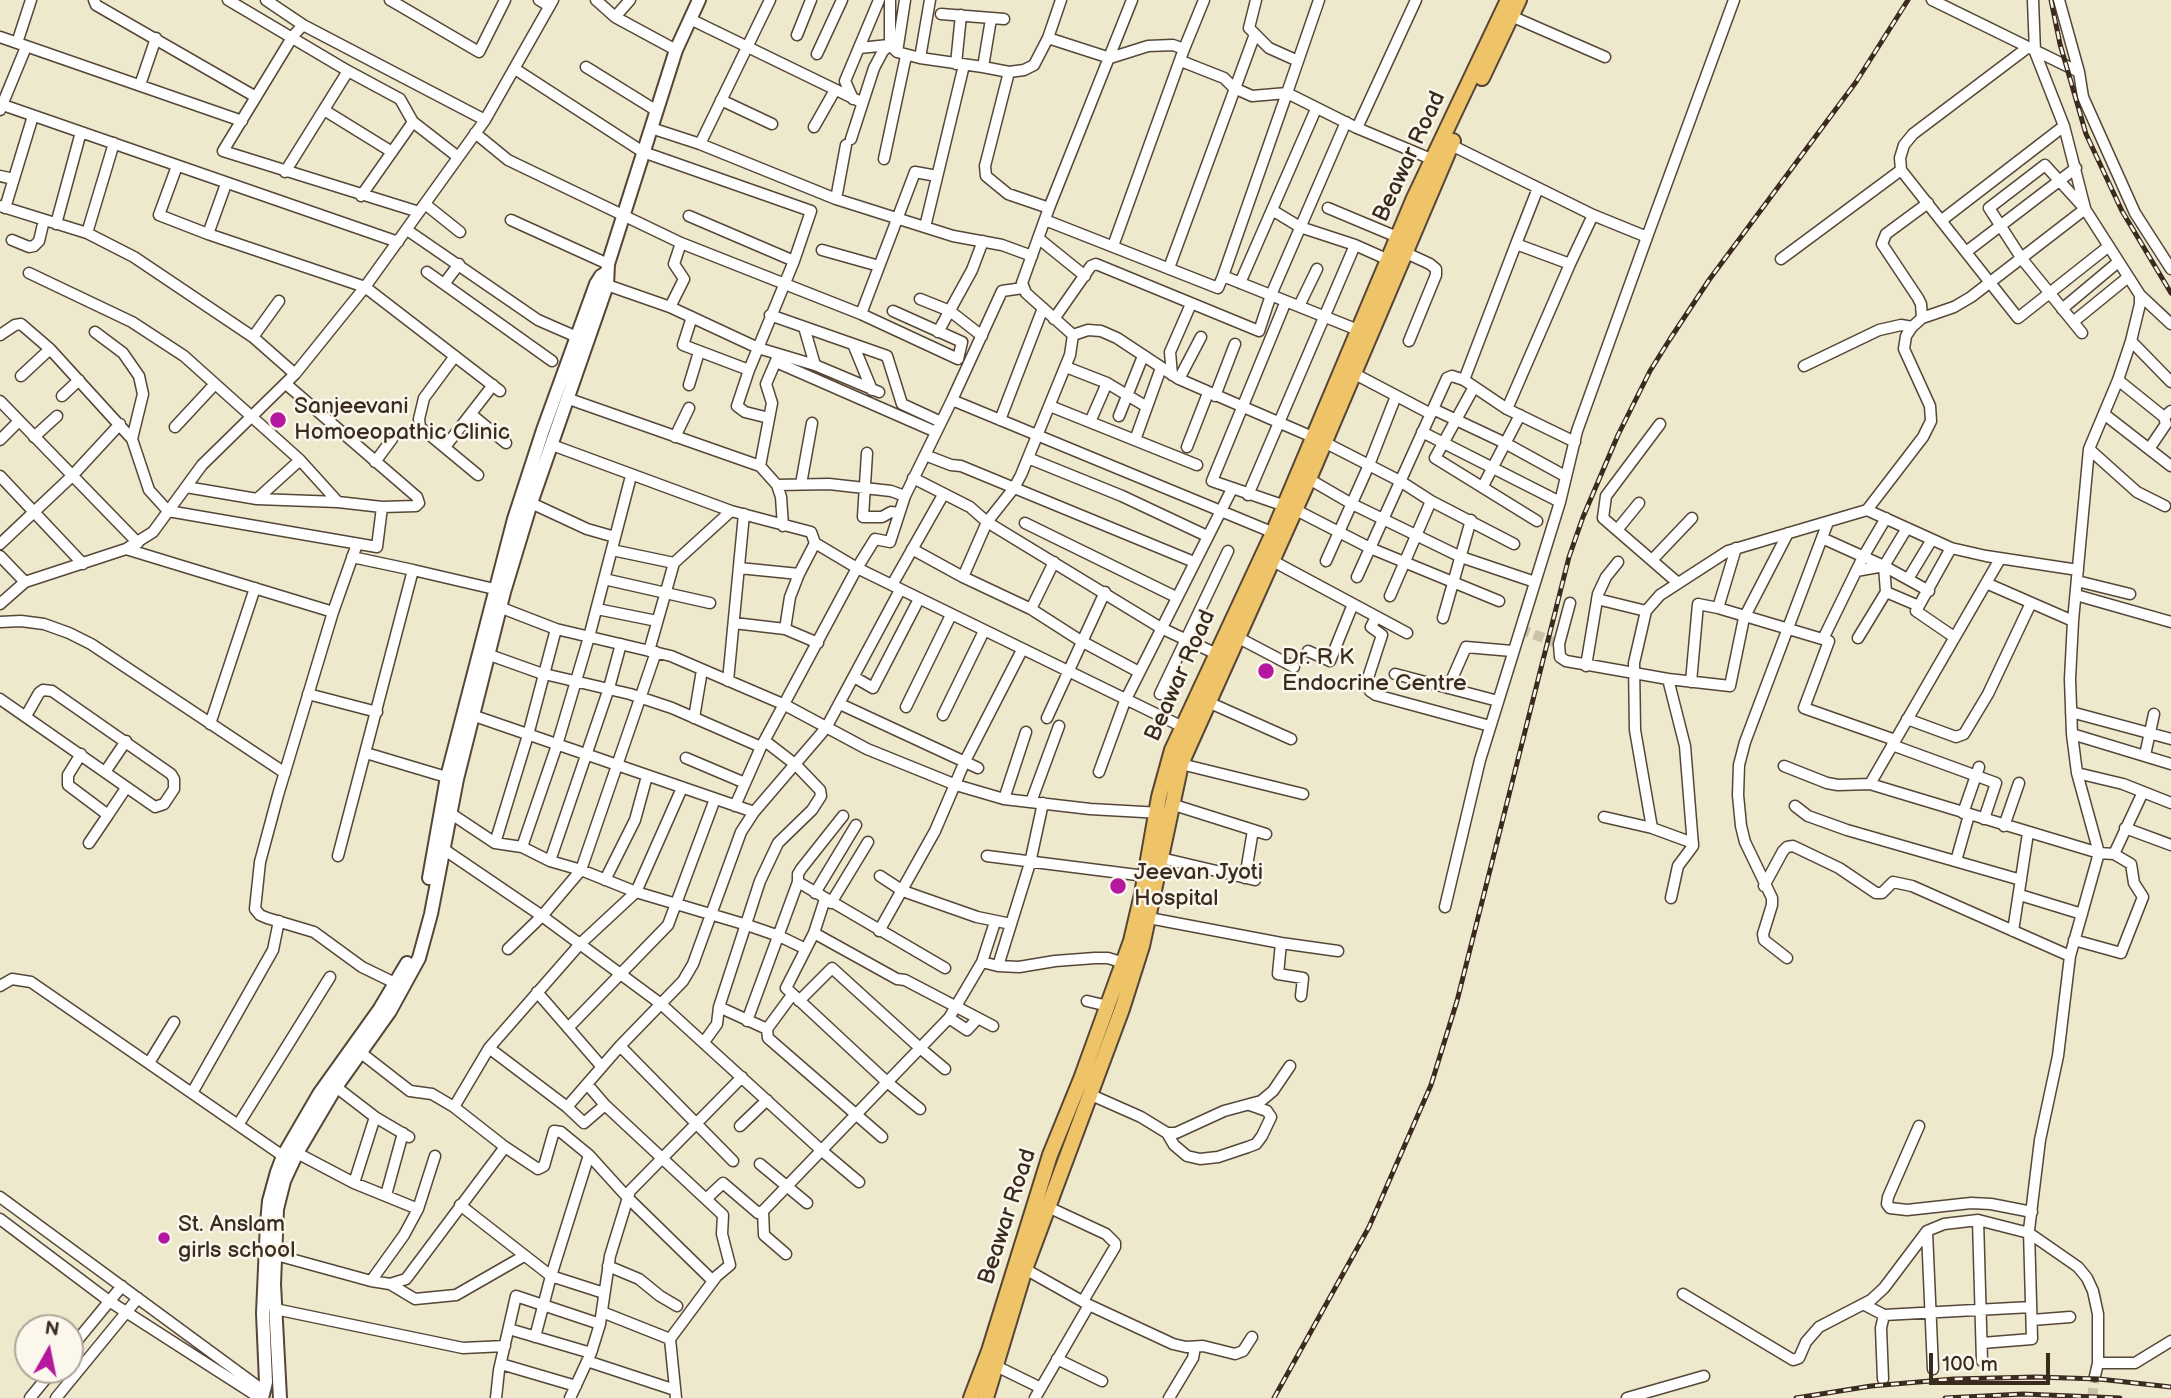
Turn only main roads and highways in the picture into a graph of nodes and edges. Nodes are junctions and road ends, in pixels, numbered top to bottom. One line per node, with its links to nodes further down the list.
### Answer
1 (1508, 0): 3 (main road, Beawar Road)
2 (1519, 0): 3 (main road, Beawar Road)
3 (1438, 162): 4 (main road, Beawar Road)
4 (1364, 332): 5 (main road, Beawar Road); 5 (main road, Beawar Road)
5 (1318, 440): 6 (main road, Beawar Road); 6 (main road, Beawar Road)
6 (1289, 508): 7 (main road, Beawar Road)
7 (1278, 535): 8 (main road, Beawar Road); 8 (main road, Beawar Road)
8 (1221, 656): 9 (main road, Beawar Road); 9 (main road, Beawar Road)
9 (1188, 730): 10 (main road, Beawar Road); 10 (main road, Beawar Road)
10 (1166, 810): 11 (main road, Beawar Road); 11 (main road, Beawar Road)
11 (1133, 954): 12 (main road, Beawar Road); 12 (main road, Beawar Road)
12 (991, 1363): 13 (main road, Beawar Road); 14 (main road, Beawar Road)
13 (971, 1398)
14 (986, 1398)

